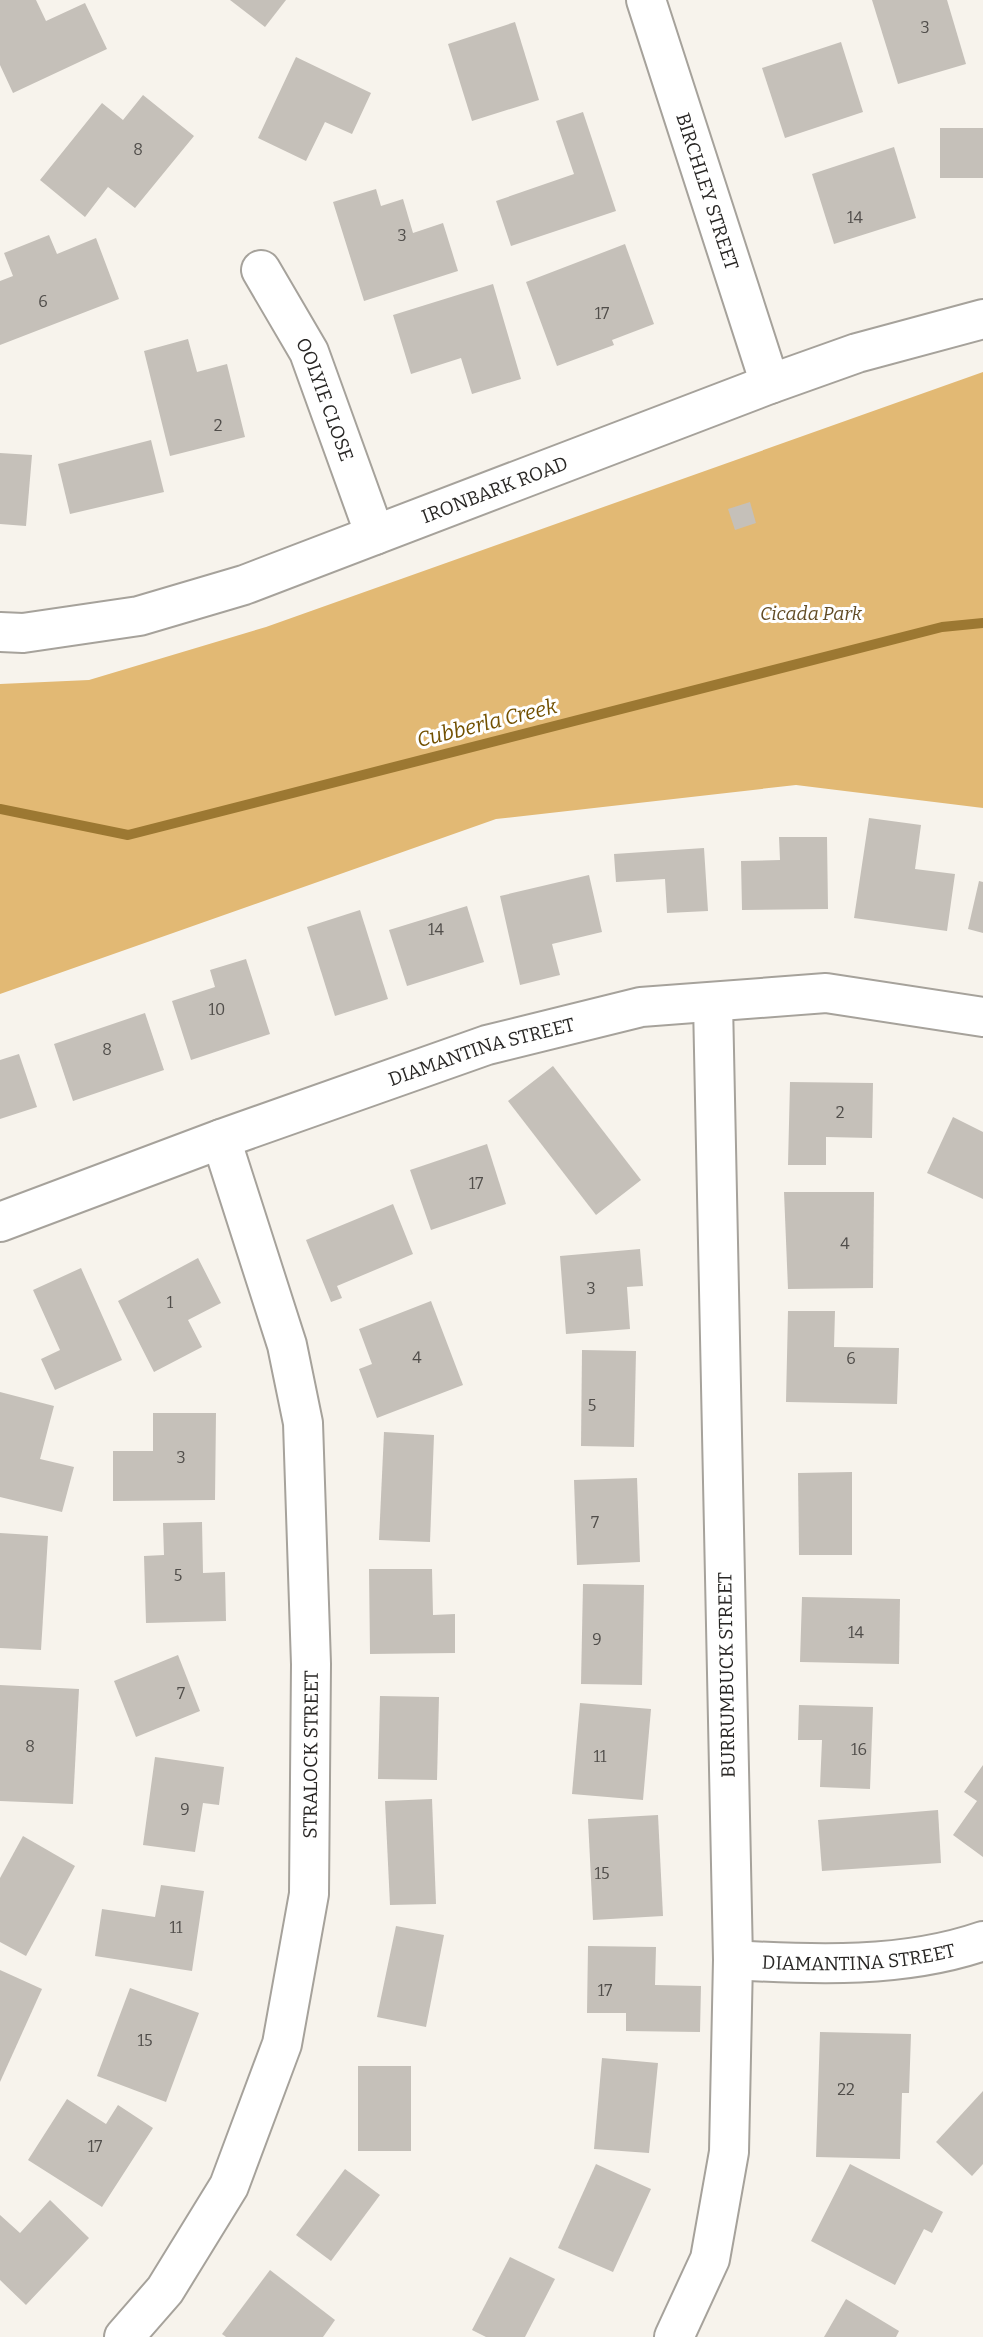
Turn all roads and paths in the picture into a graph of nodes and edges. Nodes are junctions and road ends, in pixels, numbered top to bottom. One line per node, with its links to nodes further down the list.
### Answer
1 (646, 0): 4 (street, BIRCHLEY STREET)
2 (261, 270): 5 (street, OOLYIE CLOSE)
3 (983, 319): 4 (street, IRONBARK ROAD)
4 (770, 383): 5 (street, IRONBARK ROAD)
5 (375, 535): 6 (street, IRONBARK ROAD)
6 (0, 632)
7 (713, 1003): 8 (street, DIAMANTINA STREET); 9 (street, DIAMANTINA STREET); 12 (street, BURRUMBUCK STREET)
8 (983, 1017)
9 (221, 1139): 10 (street, DIAMANTINA STREET); 13 (street, STRALOCK STREET)
10 (0, 1222)
11 (983, 1941): 12 (street, DIAMANTINA STREET)
12 (733, 1960): 14 (street, BURRUMBUCK STREET)
13 (124, 2337)
14 (674, 2337)

